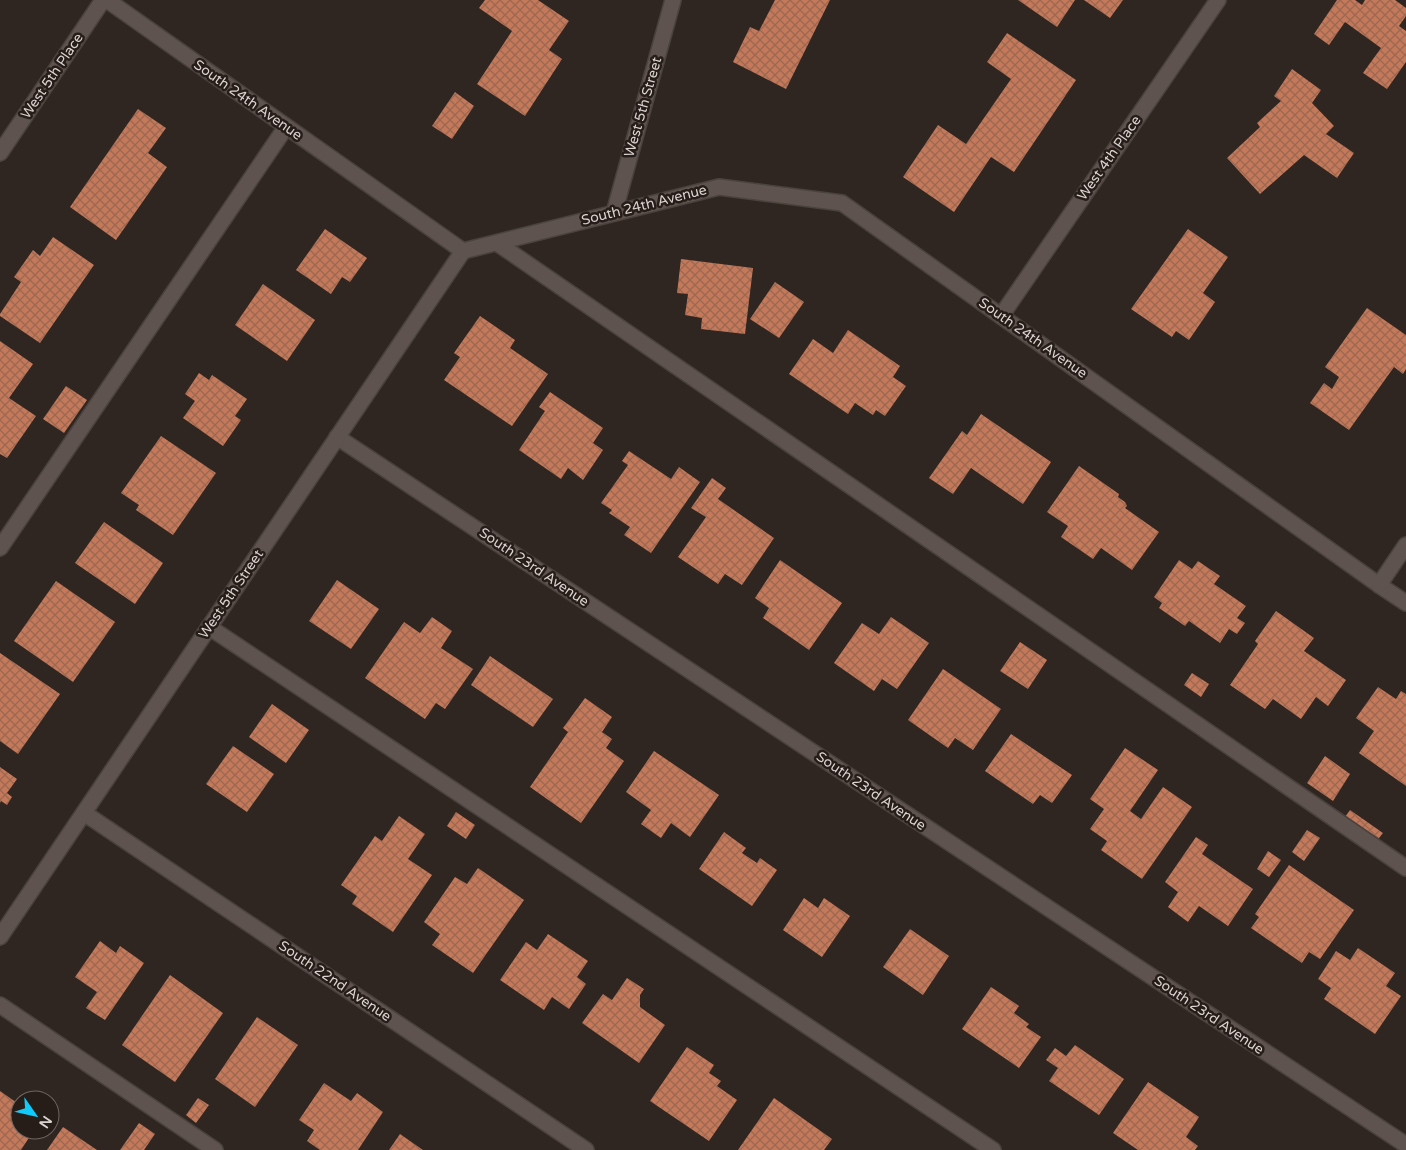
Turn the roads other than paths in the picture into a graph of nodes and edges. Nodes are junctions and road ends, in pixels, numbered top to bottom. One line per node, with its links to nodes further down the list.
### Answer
1 (103, 0): 6 (street, West 5th Place)
2 (108, 0): 5 (street, South 24th Avenue)
3 (673, 0): 7 (street, West 5th Street)
4 (1218, 0): 10 (street, West 4th Place)
5 (286, 127): 9 (street, South 24th Avenue); 13 (street)
6 (0, 153)
7 (614, 213): 8 (street, South 24th Avenue); 10 (street, South 24th Avenue)
8 (497, 243): 9 (street, South 24th Avenue); 18 (street)
9 (463, 251): 11 (street, West 5th Street)
10 (1001, 316): 14 (street, South 24th Avenue)
11 (337, 437): 16 (street, West 5th Street); 21 (street, South 23rd Avenue)
12 (1406, 545): 14 (street)
13 (0, 548)
14 (1379, 585): 15 (street, South 24th Avenue)
15 (1406, 603)
16 (209, 627): 17 (street, West 5th Street); 24 (street)
17 (84, 813): 19 (street, West 5th Street); 23 (street, South 22nd Avenue)
18 (1406, 868)
19 (0, 937)
20 (0, 1005): 22 (street)
21 (1406, 1145)
22 (215, 1150)
23 (586, 1150)
24 (993, 1150)

